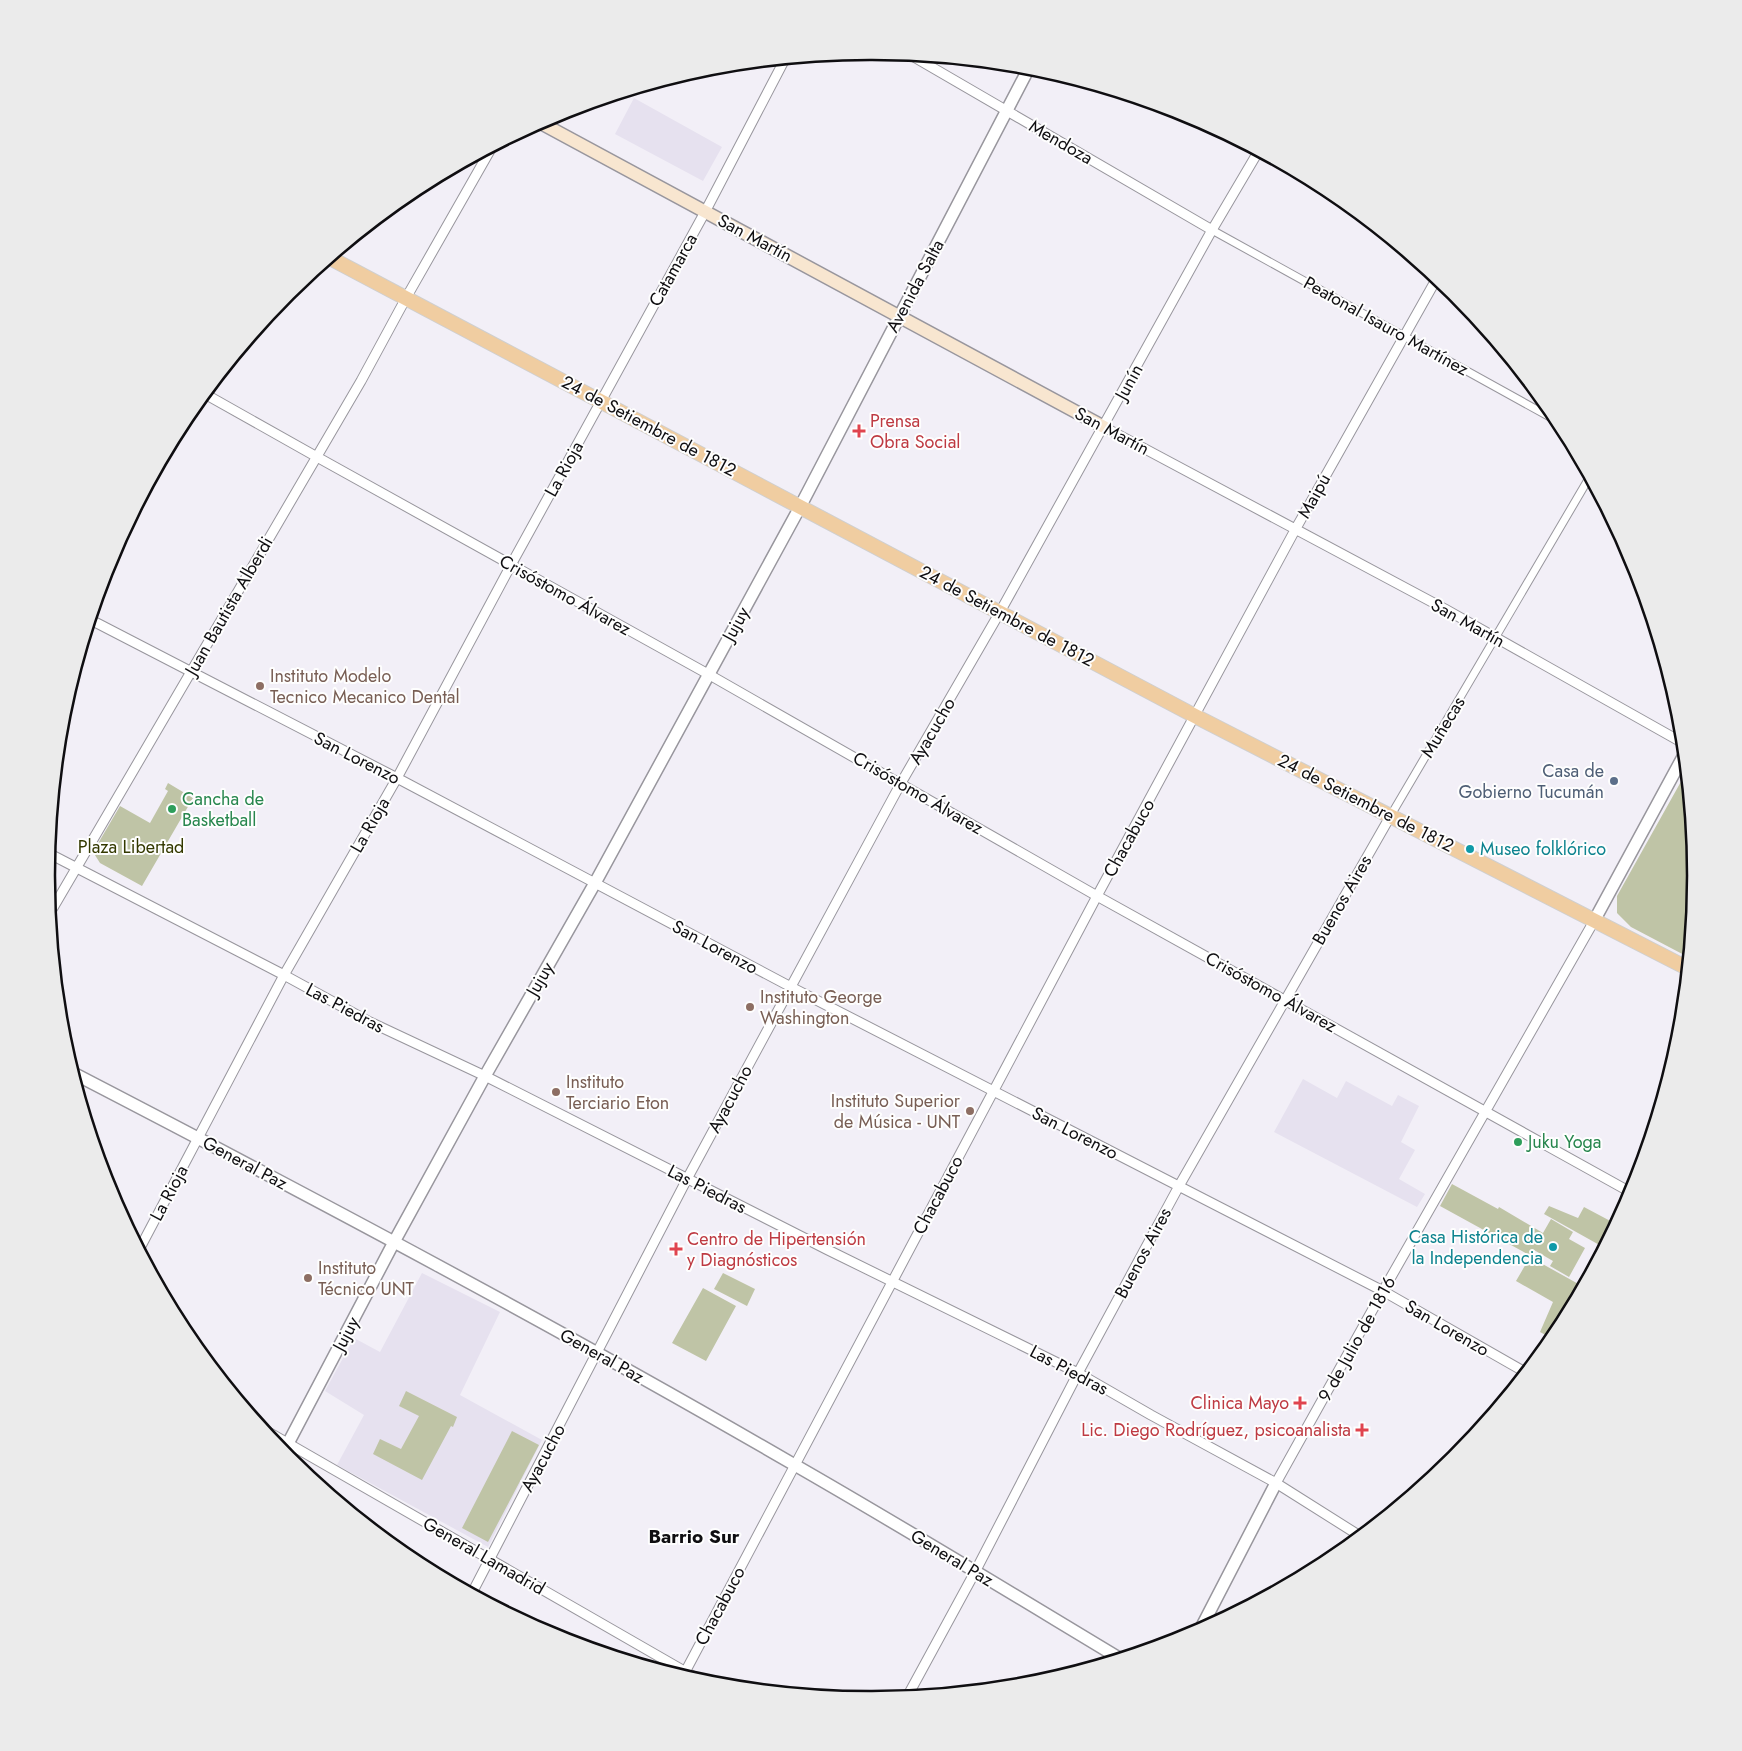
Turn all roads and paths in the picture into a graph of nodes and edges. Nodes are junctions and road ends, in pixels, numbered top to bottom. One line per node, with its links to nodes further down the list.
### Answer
1 (921, 61): 4 (street, Mendoza)
2 (783, 64): 8 (street, Catamarca)
3 (1026, 74): 4 (street, Avenida Salta)
4 (1006, 110): 9 (street, Mendoza); 13 (street, Avenida Salta)
5 (548, 127): 8 (main road, San Martín)
6 (487, 156): 12 (street, Juan Bautista Alberdi)
7 (1255, 156): 9 (street, Junín)
8 (705, 212): 13 (main road, San Martín); 16 (street, Catamarca)
9 (1212, 230): 14 (street, Peatonal Isauro Martínez); 18 (street, Junín)
10 (335, 261): 12 (main road, 24 de Setiembre de 1812)
11 (1433, 285): 14 (street, Maipú)
12 (406, 298): 16 (main road, 24 de Setiembre de 1812); 19 (street, Juan Bautista Alberdi)
13 (900, 315): 18 (main road, San Martín); 21 (street, Avenida Salta)
14 (1404, 336): 17 (street, Peatonal Isauro Martínez); 22 (street, Maipú)
15 (211, 397): 19 (street, Crisóstomo Álvarez)
16 (602, 401): 21 (main road, 24 de Setiembre de 1812); 23 (street, La Rioja)
17 (1542, 413)
18 (1104, 427): 22 (street, San Martín); 24 (street, Junín)
19 (317, 458): 23 (street, Crisóstomo Álvarez); 27 (street, Juan Bautista Alberdi)
20 (1586, 483): 26 (street, Muñecas)
21 (800, 506): 24 (main road, 24 de Setiembre de 1812); 28 (street, Jujuy)
22 (1295, 530): 26 (street, San Martín); 29 (street, Maipú)
23 (511, 565): 28 (street, Crisóstomo Álvarez); 32 (street, La Rioja)
24 (1000, 612): 29 (main road, 24 de Setiembre de 1812); 33 (street, Ayacucho)
25 (95, 622): 27 (street, San Lorenzo)
26 (1495, 638): 30 (street, San Martín); 34 (street, Muñecas)
27 (191, 672): 32 (street, San Lorenzo); 36 (street, Juan Bautista Alberdi)
28 (708, 674): 33 (street, Crisóstomo Álvarez); 37 (street, Jujuy)
29 (1195, 716): 34 (main road, 24 de Setiembre de 1812); 38 (street, Chacabuco)
30 (1675, 738)
31 (1679, 763): 40 (street)
32 (397, 778): 37 (street, San Lorenzo); 42 (street, La Rioja)
33 (901, 783): 38 (street, Crisóstomo Álvarez); 43 (street, Ayacucho)
34 (1391, 815): 40 (main road, 24 de Setiembre de 1812); 44 (street, Buenos Aires)
35 (56, 857): 36 (street, Las Piedras)
36 (77, 867): 39 (street, Juan Bautista Alberdi); 42 (street, Las Piedras)
37 (595, 883): 43 (street, San Lorenzo); 45 (street, Jujuy)
38 (1097, 896): 44 (street, Crisóstomo Álvarez); 47 (street, Chacabuco)
39 (56, 903)
40 (1594, 921): 41 (main road, 24 de Setiembre de 1812); 48 (street, 9 de Julio de 1816)
41 (1682, 965)
42 (284, 975): 45 (street, Las Piedras); 49 (street, La Rioja)
43 (791, 987): 47 (street, San Lorenzo); 50 (street, Ayacucho)
44 (1285, 1000): 48 (street, Crisóstomo Álvarez); 51 (street, Buenos Aires)
45 (485, 1076): 50 (street, Las Piedras); 53 (street, Jujuy)
46 (81, 1077): 49 (street, General Paz)
47 (993, 1090): 51 (street, San Lorenzo); 55 (street, Chacabuco)
48 (1486, 1111): 52 (street, Crisóstomo Álvarez); 56 (street, 9 de Julio de 1816)
49 (198, 1138): 53 (street, General Paz); 54 (street, La Rioja)
50 (686, 1179): 55 (street, Las Piedras); 57 (street, Ayacucho)
51 (1179, 1186): 56 (street, San Lorenzo); 59 (street, Buenos Aires)
52 (1625, 1189)
53 (394, 1242): 57 (street, General Paz); 60 (street, Jujuy)
54 (143, 1243)
55 (893, 1281): 59 (street, Las Piedras); 62 (street, Chacabuco)
56 (1383, 1291): 58 (street, San Lorenzo); 63 (street, 9 de Julio de 1816)
57 (598, 1353): 62 (street, General Paz); 65 (street, Ayacucho)
58 (1520, 1369)
59 (1078, 1373): 63 (street, Las Piedras); 66 (street, Buenos Aires)
60 (287, 1445)
61 (295, 1453): 65 (street, General Lamadrid)
62 (795, 1465): 66 (street, General Paz); 71 (street, Chacabuco)
63 (1276, 1483): 64 (street, Las Piedras); 68 (street, 9 de Julio de 1816)
64 (1354, 1533)
65 (490, 1560): 67 (street, Ayacucho); 70 (street, General Lamadrid)
66 (975, 1572): 69 (street, General Paz); 72 (street, Buenos Aires)
67 (475, 1588)
68 (1206, 1619)
69 (1113, 1654)
70 (671, 1667)
71 (686, 1670)
72 (911, 1690)

